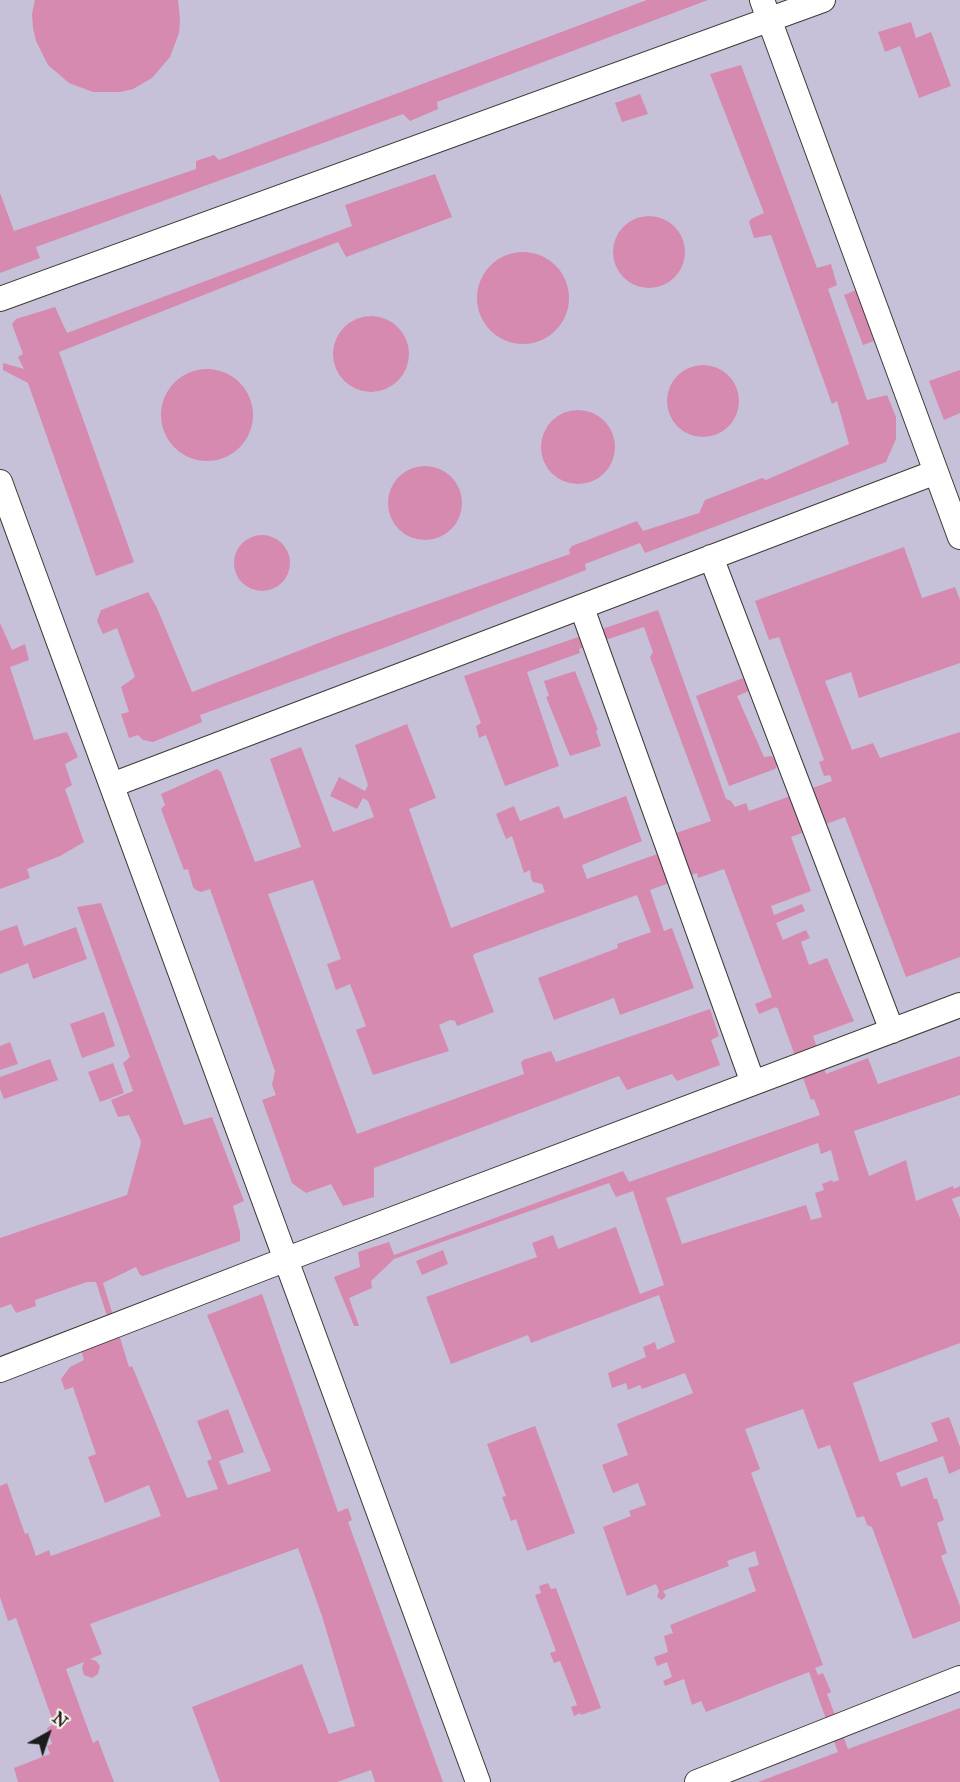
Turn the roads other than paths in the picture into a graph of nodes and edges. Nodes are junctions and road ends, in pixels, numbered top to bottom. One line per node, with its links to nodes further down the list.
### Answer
1 (823, 0): 2 (lane)
2 (766, 10): 3 (lane); 4 (lane)
3 (0, 299)
4 (936, 471): 6 (lane); 7 (lane)
5 (0, 482): 9 (lane)
6 (960, 537)
7 (711, 557): 8 (lane); 11 (lane)
8 (582, 608): 9 (lane); 12 (lane)
9 (112, 785): 13 (lane)
10 (960, 1005): 11 (lane)
11 (892, 1031): 12 (lane)
12 (753, 1083): 13 (lane)
13 (287, 1259): 14 (lane); 16 (lane)
14 (0, 1370)
15 (960, 1678): 17 (lane)
16 (478, 1782)
17 (697, 1782)

